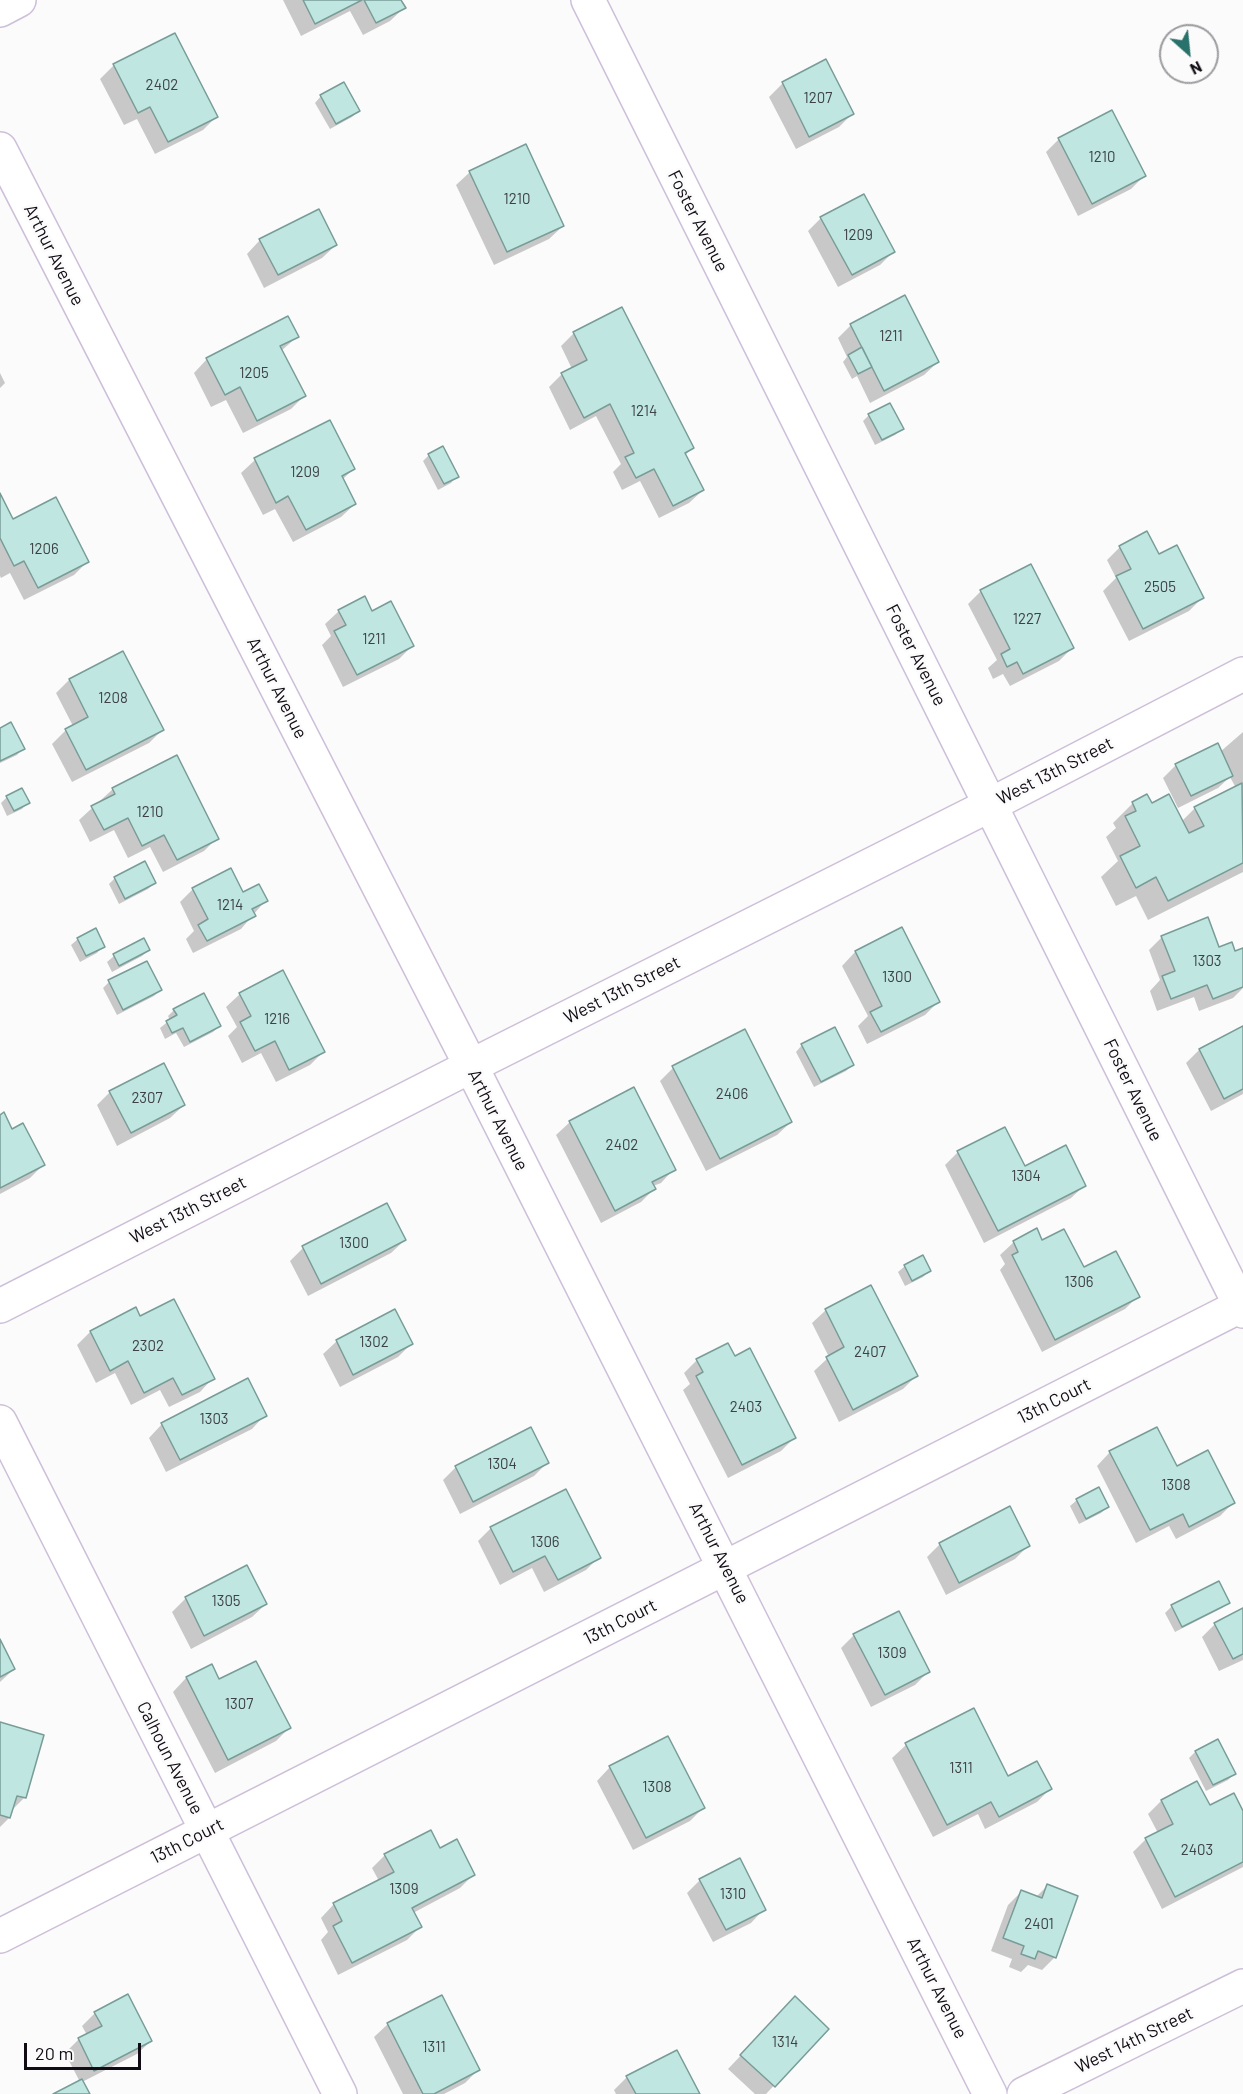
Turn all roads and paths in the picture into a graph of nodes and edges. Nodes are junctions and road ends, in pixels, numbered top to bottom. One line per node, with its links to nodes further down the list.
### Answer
1 (19, 0): 3 (street)
2 (588, 0): 6 (street, Foster Avenue)
3 (0, 10)
4 (0, 149): 7 (street, Arthur Avenue)
5 (1243, 674): 6 (street, West 13th Street)
6 (990, 805): 7 (street, West 13th Street); 9 (street, Foster Avenue)
7 (471, 1066): 8 (street, West 13th Street); 11 (street, Arthur Avenue)
8 (0, 1306)
9 (1242, 1309): 11 (street, 13th Court)
10 (0, 1422): 12 (street, Calhoun Avenue)
11 (726, 1568): 12 (street, 13th Court); 16 (street, Arthur Avenue)
12 (207, 1831): 13 (street, 13th Court); 15 (street, Calhoun Avenue)
13 (0, 1936)
14 (1243, 1986): 17 (street, West 14th Street)
15 (340, 2094)
16 (990, 2094)
17 (1024, 2094)

